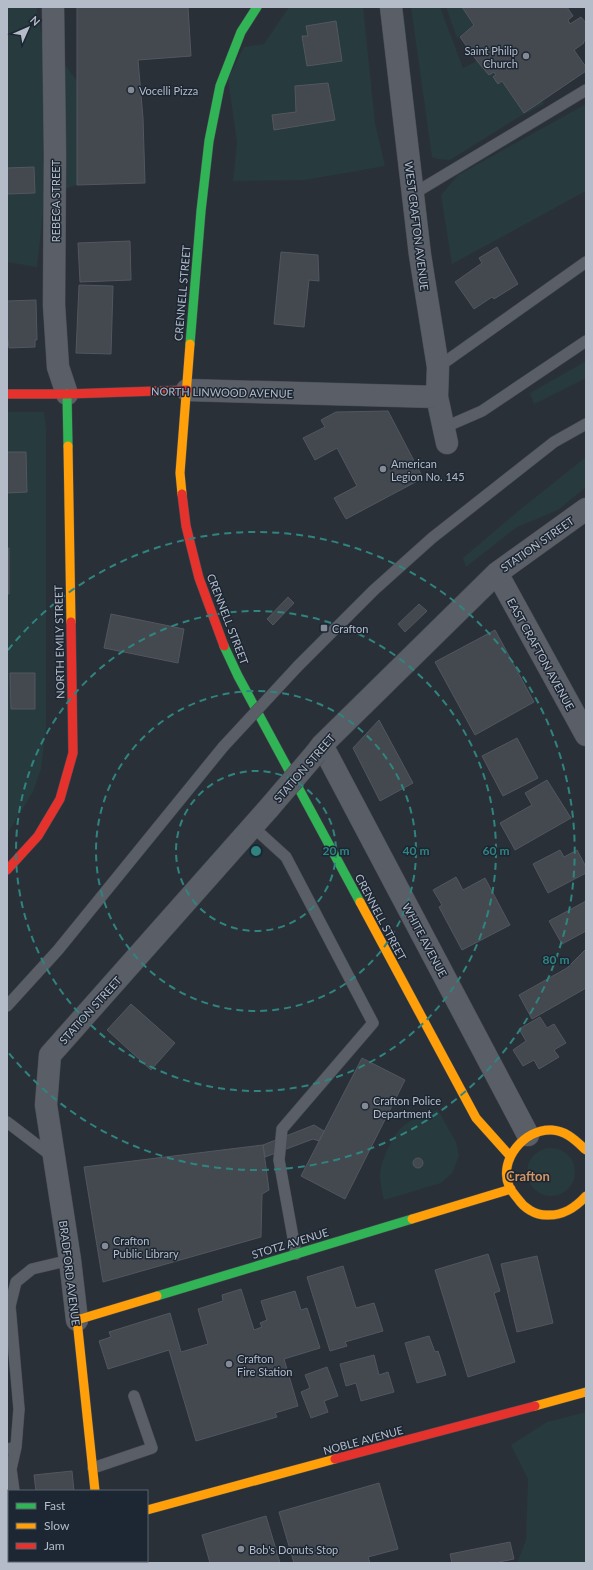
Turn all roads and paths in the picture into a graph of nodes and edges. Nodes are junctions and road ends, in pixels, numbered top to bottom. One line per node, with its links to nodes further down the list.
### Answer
1 (53, 7): 11 (street, REBECA STREET)
2 (257, 7): 9 (main road, CRENNELL STREET)
3 (390, 7): 5 (street, WEST CRAFTON AVENUE)
4 (586, 90): 5 (lane)
5 (413, 194): 8 (street, WEST CRAFTON AVENUE)
6 (586, 262): 8 (lane)
7 (586, 341): 14 (lane)
8 (438, 367): 12 (street, WEST CRAFTON AVENUE)
9 (187, 390): 11 (main road, NORTH LINWOOD AVENUE); 12 (street, NORTH LINWOOD AVENUE); 26 (main road, CRENNELL STREET)
10 (7, 394): 11 (main road, NORTH LINWOOD AVENUE)
11 (67, 394): 20 (main road, NORTH EMILY STREET)
12 (437, 397): 14 (street, WEST CRAFTON AVENUE)
13 (586, 424): 21 (lane, bridge)
14 (445, 436)
15 (586, 509): 16 (street, STATION STREET)
16 (497, 573): 17 (street, EAST CRAFTON AVENUE); 18 (street, STATION STREET)
17 (586, 735)
18 (319, 749): 19 (street, STATION STREET, bridge); 24 (street, WHITE AVENUE)
19 (253, 827): 22 (street, STATION STREET); 30 (lane)
20 (7, 870)
21 (7, 1006)
22 (50, 1055): 27 (street, BRADFORD AVENUE)
23 (7, 1122): 27 (lane)
24 (528, 1135): 25 (main road); 26 (main road)
25 (586, 1150)
26 (510, 1156): 28 (main road)
27 (54, 1157): 31 (street, BRADFORD AVENUE)
28 (511, 1189): 29 (main road); 30 (main road, STOTZ AVENUE)
29 (586, 1196)
30 (296, 1254): 32 (main road, STOTZ AVENUE)
31 (70, 1260): 32 (street, BRADFORD AVENUE); 35 (lane)
32 (77, 1320): 36 (main road, BRADFORD AVENUE)
33 (586, 1392): 39 (main road, NOBLE AVENUE)
34 (134, 1396): 36 (lane)
35 (11, 1448): 37 (lane)
36 (93, 1468): 38 (main road, BRADFORD AVENUE)
37 (14, 1490)
38 (95, 1490)
39 (148, 1510)

